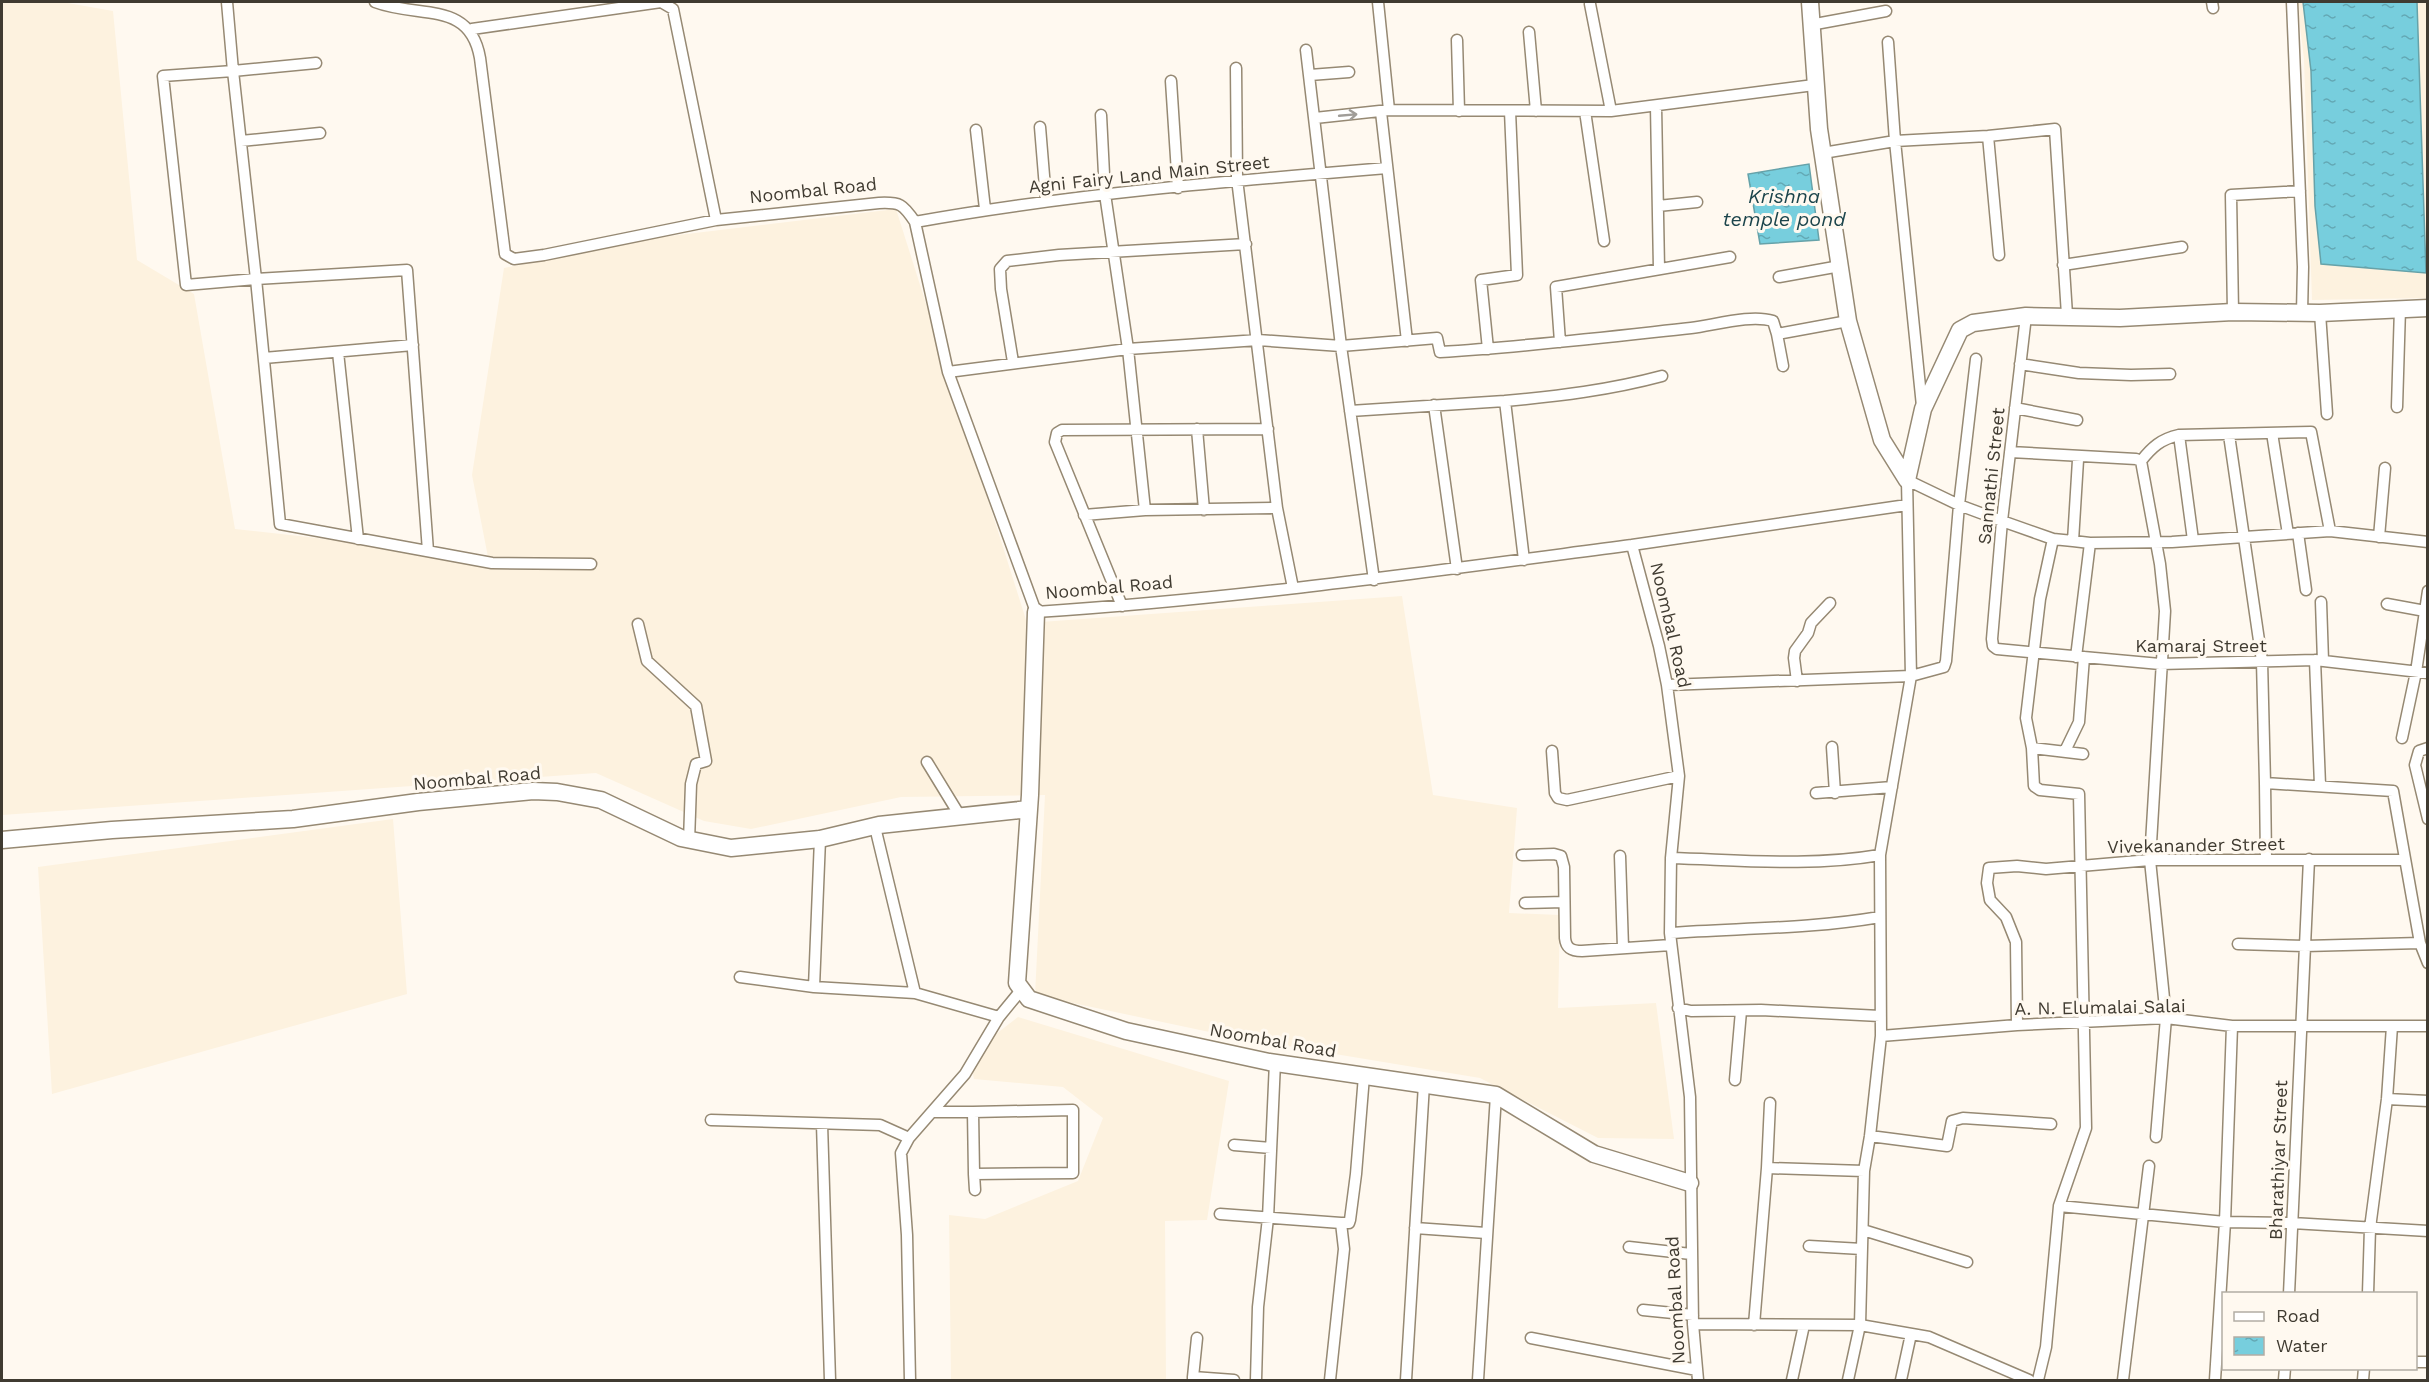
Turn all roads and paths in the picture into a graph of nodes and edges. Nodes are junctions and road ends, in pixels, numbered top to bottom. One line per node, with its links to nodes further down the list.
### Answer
1 (227, 2): 16 (street)
2 (375, 2): 9 (street)
3 (1378, 2): 22 (street)
4 (1810, 2): 8 (street)
5 (2292, 2): 41 (street)
6 (1590, 4): 27 (street)
7 (1886, 11): 8 (street)
8 (1810, 25): 20 (street)
9 (472, 28): 47 (street); 47 (street, Noombal Road)
10 (1529, 32): 25 (street)
11 (1456, 40): 23 (street)
12 (1888, 42): 35 (street)
13 (1306, 50): 18 (street)
14 (316, 63): 16 (street)
15 (1236, 68): 39 (street)
16 (232, 71): 34 (street); 59 (street)
17 (1349, 72): 18 (street)
18 (1310, 75): 29 (street)
19 (1172, 81): 40 (street)
20 (1814, 85): 21 (street); 36 (street)
21 (1656, 105): 27 (street); 45 (street)
22 (1385, 111): 23 (street); 29 (street, one-way to 22); 37 (street)
23 (1459, 111): 24 (street)
24 (1510, 111): 25 (street); 75 (street)
25 (1536, 111): 26 (street)
26 (1585, 111): 27 (street); 49 (street)
27 (1611, 111)
28 (1101, 115): 42 (street)
29 (1314, 118): 38 (street)
30 (1040, 127): 43 (street)
31 (976, 130): 46 (street)
32 (320, 133): 34 (street)
33 (1988, 136): 35 (street); 53 (street); 55 (street)
34 (241, 141): 59 (street)
35 (1895, 141): 36 (street); 89 (street)
36 (1823, 153): 56 (street)
37 (1387, 168): 38 (street, Agni Fairy Land Main Street); 70 (street)
38 (1321, 174): 39 (street, Agni Fairy Land Main Street); 73 (street)
39 (1237, 179): 40 (street, Agni Fairy Land Main Street); 50 (street)
40 (1178, 188): 42 (street, Agni Fairy Land Main Street)
41 (2300, 191): 62 (street); 63 (street)
42 (1105, 194): 43 (street, Agni Fairy Land Main Street); 52 (street)
43 (1046, 200): 46 (street, Agni Fairy Land Main Street)
44 (1697, 202): 45 (street)
45 (1658, 206): 57 (street)
46 (985, 209): 48 (street, Agni Fairy Land Main Street)
47 (716, 220): 48 (street, Noombal Road)
48 (915, 222): 82 (street, Noombal Road)
49 (1604, 241)
50 (1246, 244): 52 (street); 69 (street)
51 (2182, 247): 55 (street)
52 (1114, 253): 74 (street); 79 (street)
53 (1999, 255)
54 (1730, 257): 57 (street)
55 (2063, 265): 65 (street)
56 (1840, 266): 58 (street); 67 (street)
57 (1659, 269): 71 (street)
58 (1779, 277)
59 (256, 279): 72 (street); 77 (street)
60 (2400, 308): 61 (street); 64 (street); 87 (street)
61 (2427, 308)
62 (2233, 312): 63 (street); 65 (street)
63 (2302, 313): 64 (street)
64 (2320, 313): 91 (street)
65 (2067, 315): 66 (street)
66 (2026, 316): 80 (street, Sannathi Street); 89 (street)
67 (1848, 321): 68 (street); 103 (street)
68 (1778, 334): 71 (street); 81 (street)
69 (1258, 340): 73 (street); 74 (street); 94 (street)
70 (1407, 341): 73 (street); 75 (street)
71 (1560, 342): 75 (street)
72 (412, 345): 76 (street); 123 (street)
73 (1341, 346): 90 (street)
74 (1128, 349): 79 (street); 95 (street)
75 (1488, 349)
76 (338, 352): 77 (street); 115 (street)
77 (264, 358): 115 (street)
78 (1976, 359): 105 (street)
79 (1013, 362): 82 (street)
80 (2020, 364): 83 (street); 88 (street, Sannathi Street)
81 (1783, 366)
82 (948, 372): 136 (street, Noombal Road)
83 (2170, 374)
84 (1662, 376): 85 (street)
85 (1505, 401): 86 (street); 124 (street)
86 (1434, 405): 90 (street); 126 (street)
87 (2397, 407)
88 (2015, 408): 92 (street); 99 (street, Sannathi Street)
89 (1923, 409): 103 (street)
90 (1350, 411): 127 (street)
91 (2327, 414)
92 (2077, 420)
93 (1197, 429): 94 (street); 95 (street); 108 (street)
94 (1268, 429): 106 (street)
95 (1135, 431): 107 (street); 109 (street)
96 (2272, 433): 98 (street); 111 (street); 112 (street)
97 (2179, 435): 98 (street); 101 (street); 117 (street)
98 (2229, 435): 113 (street)
99 (2010, 452): 101 (street); 110 (street, Sannathi Street)
100 (2078, 460): 118 (street)
101 (2141, 461): 119 (street)
102 (2385, 468): 114 (street)
103 (1907, 480): 104 (street); 105 (street)
104 (1907, 505): 122 (street); 145 (street)
105 (1959, 505): 110 (street); 145 (street)
106 (1278, 508): 108 (street); 128 (street)
107 (1145, 510): 108 (street); 109 (street)
108 (1204, 510)
109 (1084, 515): 134 (street)
110 (2002, 521): 116 (street); 138 (street, Sannathi Street)
111 (2330, 531): 112 (street); 114 (street)
112 (2293, 534): 113 (street); 129 (street)
113 (2245, 537): 117 (street); 142 (street)
114 (2379, 537): 120 (street)
115 (358, 539): 123 (street)
116 (2053, 539): 118 (street); 139 (street)
117 (2193, 540): 119 (street)
118 (2073, 541): 121 (street)
119 (2157, 541): 121 (street); 143 (street)
120 (2427, 542)
121 (2090, 543): 140 (street)
122 (1632, 545): 124 (street, Noombal Road); 147 (street, Noombal Road)
123 (428, 551): 125 (street)
124 (1524, 560): 126 (street, Noombal Road)
125 (591, 564)
126 (1457, 568): 127 (street, Noombal Road)
127 (1374, 580): 128 (street, Noombal Road)
128 (1293, 588): 134 (street, Noombal Road)
129 (2306, 590)
130 (2427, 591): 135 (street)
131 (2321, 602): 141 (street)
132 (1830, 603): 146 (street)
133 (2387, 604): 135 (street)
134 (1122, 606): 136 (street, Noombal Road)
135 (2425, 611): 144 (street)
136 (1036, 612): 162 (street)
137 (638, 624): 168 (street)
138 (1992, 639): 139 (street, Kamaraj Street)
139 (2032, 653): 140 (street, Kamaraj Street); 150 (street)
140 (2080, 657): 143 (street, Kamaraj Street); 153 (street)
141 (2319, 660): 142 (street, Kamaraj Street); 144 (street, Kamaraj Street); 158 (street)
142 (2262, 662): 143 (street, Kamaraj Street); 157 (street)
143 (2160, 664): 175 (street)
144 (2422, 673): 148 (street)
145 (1911, 676): 146 (street); 159 (street)
146 (1797, 681): 147 (street)
147 (1667, 685): 156 (street, Noombal Road)
148 (2402, 738)
149 (1833, 747): 161 (street)
150 (2032, 748): 153 (street); 177 (street)
151 (2427, 748): 164 (street)
152 (1552, 751): 156 (street)
153 (2065, 752): 154 (street)
154 (2083, 754)
155 (927, 762): 163 (street)
156 (1678, 776): 172 (street, Noombal Road)
157 (2265, 783): 158 (street); 173 (street)
158 (2320, 785): 176 (street)
159 (1892, 787): 161 (street); 170 (street)
160 (1816, 793): 161 (street)
161 (1835, 793)
162 (1029, 809): 163 (street, Noombal Road); 190 (street)
163 (960, 816): 165 (street, Noombal Road)
164 (2427, 819)
165 (875, 826): 166 (street, Noombal Road); 191 (street)
166 (820, 839): 168 (street, Noombal Road); 189 (street)
167 (2, 840): 168 (street, Noombal Road)
168 (689, 841)
169 (1522, 855): 178 (street)
170 (1880, 855): 172 (street); 180 (street)
171 (1620, 856): 186 (street)
172 (1671, 858): 181 (street, Noombal Road)
173 (2265, 859): 174 (street, Vivekanander Street); 175 (street, Vivekanander Street)
174 (2309, 859): 176 (street, Vivekanander Street); 185 (street, Bharathiyar Street)
175 (2150, 860): 177 (street, Vivekanander Street); 196 (street)
176 (2405, 860): 182 (street)
177 (2081, 865): 197 (street); 198 (street, Vivekanander Street)
178 (1564, 902): 179 (street); 186 (street)
179 (1525, 903)
180 (1880, 917): 181 (street); 194 (street)
181 (1670, 933): 184 (street, Noombal Road)
182 (2420, 943): 185 (street); 187 (street)
183 (2238, 944): 185 (street)
184 (1671, 945): 186 (street); 192 (street, Noombal Road)
185 (2305, 946): 202 (street, Bharathiyar Street)
186 (1623, 948)
187 (2427, 963)
188 (740, 977): 189 (street)
189 (814, 987): 191 (street)
190 (1022, 989): 195 (street); 204 (street, Noombal Road)
191 (915, 993): 195 (street)
192 (1678, 1008): 193 (street); 226 (street, Noombal Road)
193 (1741, 1011): 194 (street); 206 (street)
194 (1880, 1016): 203 (street)
195 (999, 1017): 212 (street)
196 (2166, 1018): 197 (street, A. N. Elumalai Salai); 199 (street, A. N. Elumalai Salai); 218 (street)
197 (2083, 1023): 198 (street, A. N. Elumalai Salai); 228 (street)
198 (2017, 1026): 203 (street, A. N. Elumalai Salai)
199 (2232, 1026): 202 (street, A. N. Elumalai Salai); 232 (street)
200 (2392, 1026): 201 (street, A. N. Elumalai Salai); 202 (street, A. N. Elumalai Salai); 209 (street)
201 (2427, 1026)
202 (2300, 1027): 234 (street, Bharathiyar Street)
203 (1881, 1036): 217 (street)
204 (1275, 1062): 205 (street, Noombal Road); 221 (street)
205 (1364, 1076): 207 (street, Noombal Road); 233 (street)
206 (1735, 1080)
207 (1424, 1084): 208 (street, Noombal Road); 235 (street)
208 (1496, 1095): 226 (street, Noombal Road); 239 (street)
209 (2387, 1099): 210 (street); 236 (street)
210 (2427, 1101)
211 (1770, 1102): 223 (street)
212 (932, 1112): 213 (street); 219 (street)
213 (973, 1112): 225 (street); 225 (street)
214 (711, 1120): 215 (street)
215 (822, 1124): 219 (street); 257 (street)
216 (2051, 1124): 217 (street)
217 (1870, 1136): 224 (street)
218 (2156, 1137)
219 (909, 1138): 258 (street)
220 (1234, 1145): 221 (street)
221 (1271, 1148): 231 (street)
222 (2149, 1166): 230 (street)
223 (1767, 1168): 224 (street); 249 (street)
224 (1864, 1171): 237 (street)
225 (974, 1174): 227 (street)
226 (1690, 1183): 243 (street, Noombal Road)
227 (975, 1190)
228 (2058, 1206): 230 (street); 268 (street)
229 (1220, 1214): 231 (street)
230 (2142, 1214): 232 (street); 269 (street)
231 (1268, 1218): 233 (street); 260 (street)
232 (2225, 1222): 234 (street); 270 (street)
233 (1341, 1223): 261 (street)
234 (2292, 1223): 236 (street); 245 (street, Bharathiyar Street)
235 (1415, 1228): 239 (street); 262 (street)
236 (2370, 1228): 238 (street); 246 (street)
237 (1863, 1230): 242 (street); 244 (street)
238 (2427, 1231)
239 (1486, 1233): 263 (street)
240 (1809, 1246): 242 (street)
241 (1629, 1247): 243 (street)
242 (1862, 1249): 251 (street)
243 (1692, 1254): 248 (street, Noombal Road)
244 (1967, 1262)
245 (2289, 1292)
246 (2368, 1292)
247 (1643, 1310): 248 (street)
248 (1693, 1320): 249 (street); 255 (street, Noombal Road)
249 (1754, 1325): 250 (street)
250 (1804, 1325): 251 (street); 264 (street)
251 (1860, 1325): 252 (street); 265 (street)
252 (1911, 1334): 266 (street); 267 (street)
253 (1197, 1338): 256 (street)
254 (1531, 1338): 255 (street)
255 (1698, 1376)
256 (1193, 1379): 259 (street)
257 (830, 1380)
258 (910, 1380)
259 (1234, 1380)
260 (1256, 1380)
261 (1330, 1380)
262 (1406, 1380)
263 (1478, 1380)
264 (1792, 1380)
265 (1848, 1380)
266 (1901, 1380)
267 (2029, 1380)
268 (2038, 1380)
269 (2123, 1380)
270 (2216, 1380)

